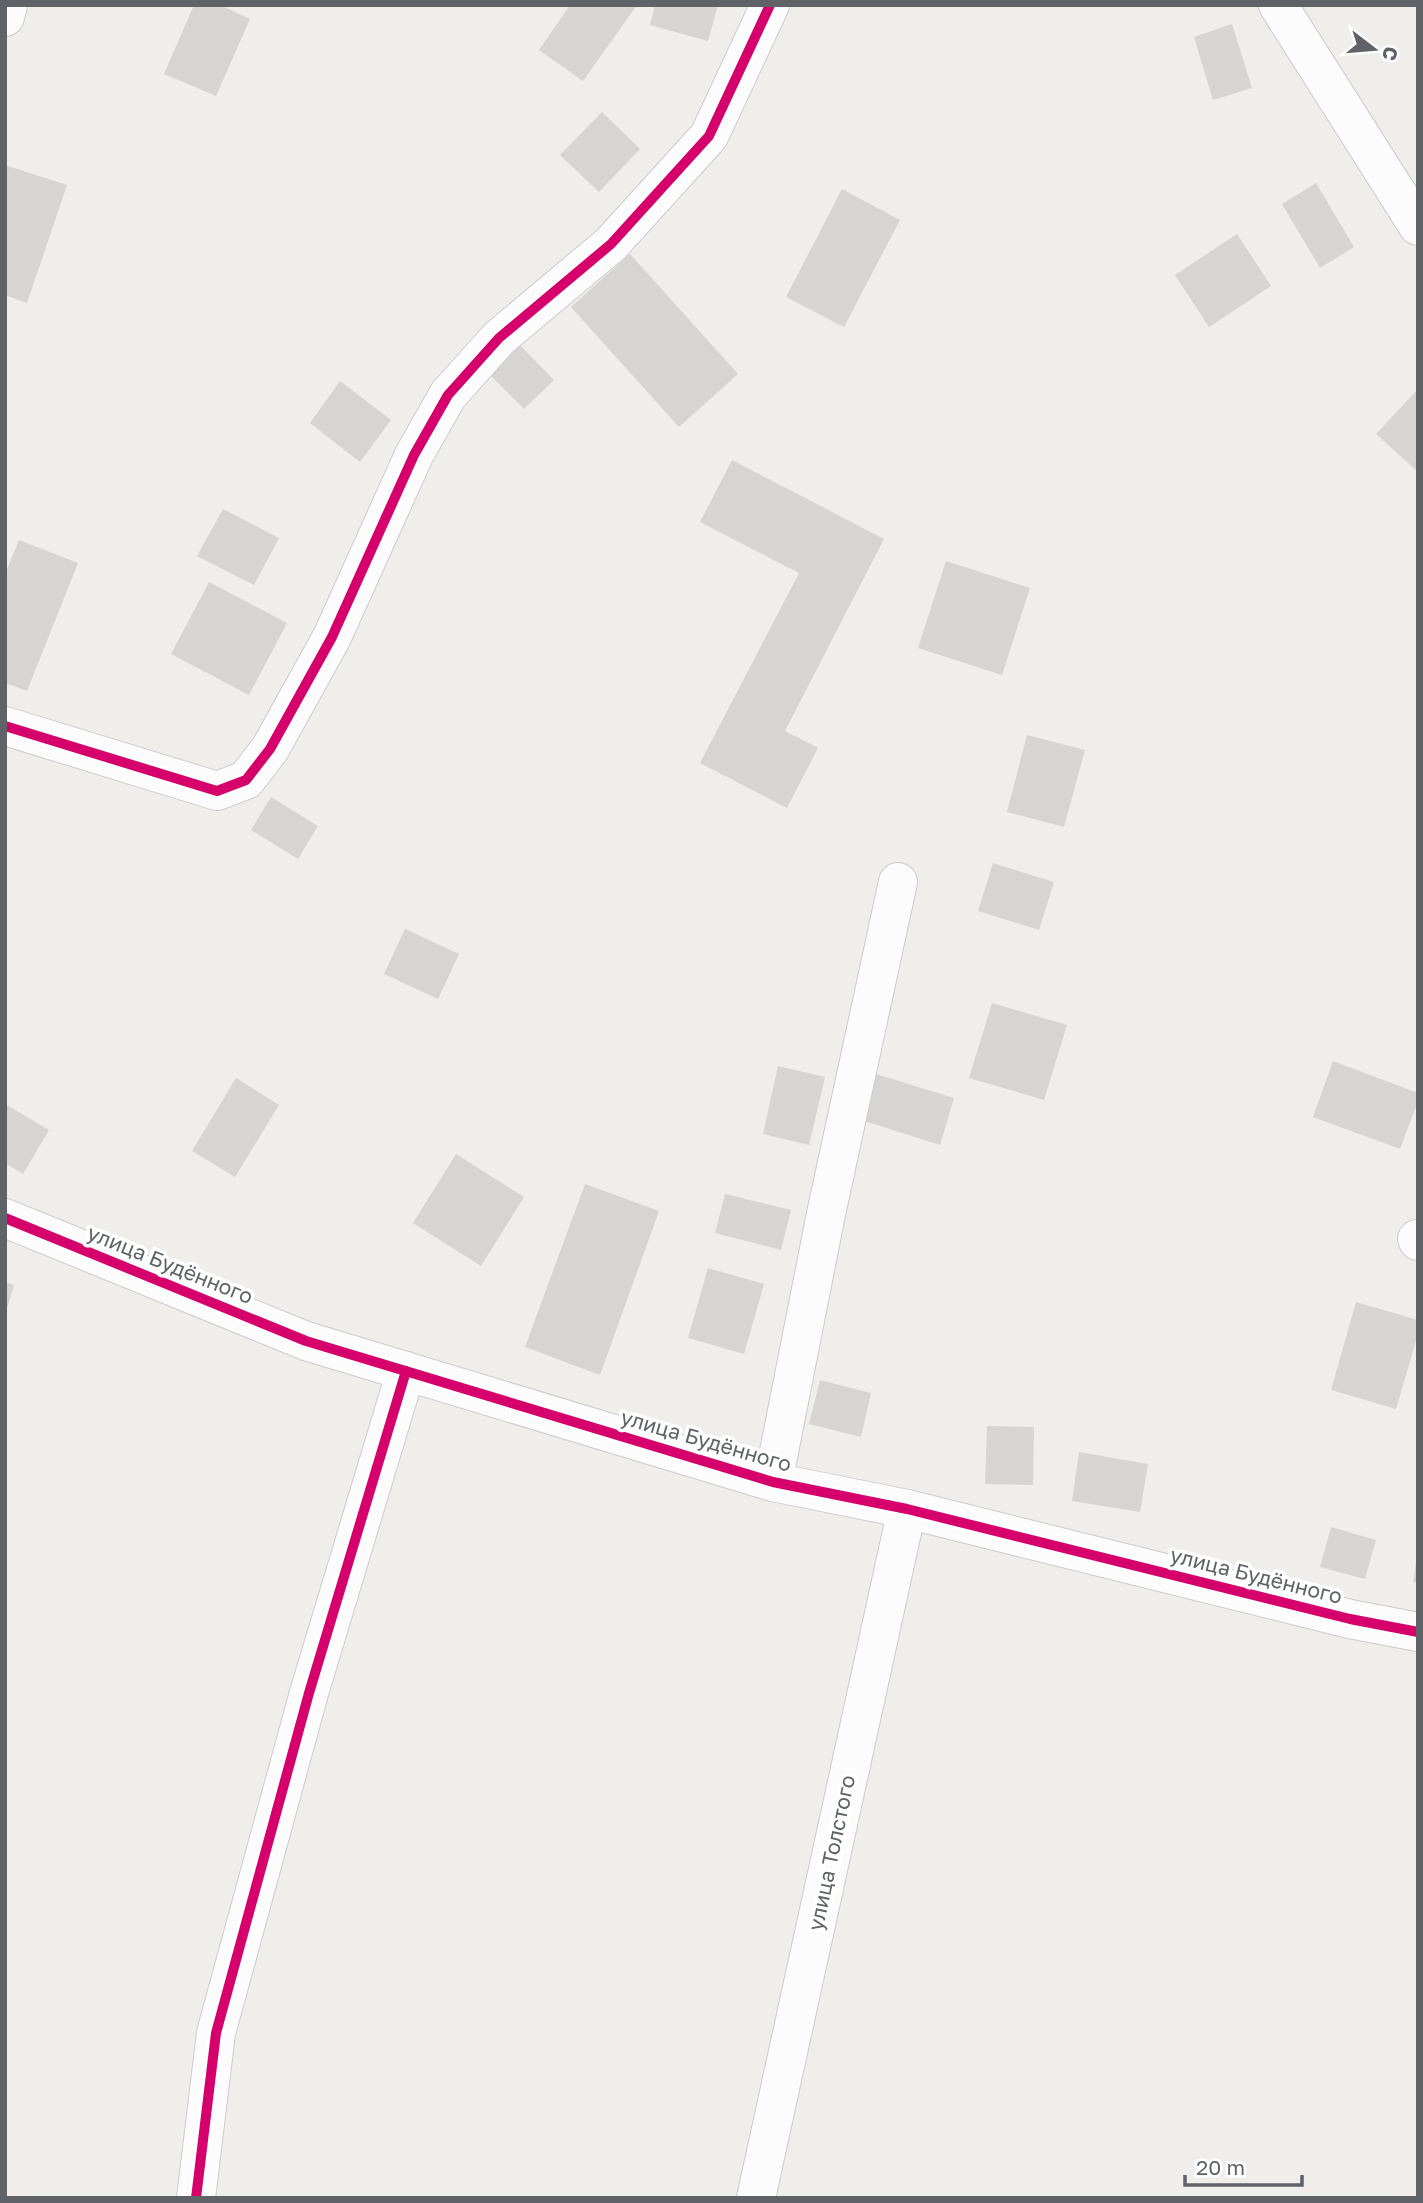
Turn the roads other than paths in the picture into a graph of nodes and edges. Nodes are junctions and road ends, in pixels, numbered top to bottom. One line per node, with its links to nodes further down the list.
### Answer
1 (8, 5): 4 (street)
2 (770, 5): 6 (street)
3 (1278, 5): 5 (street)
4 (5, 17)
5 (1418, 226)
6 (5, 726)
7 (898, 882): 10 (street)
8 (5, 1218): 9 (street, улица Будённого)
9 (406, 1371): 10 (street, улица Будённого); 13 (street)
10 (773, 1482): 11 (street, улица Будённого)
11 (907, 1509): 12 (street, улица Будённого); 14 (street, улица Толстого)
12 (1418, 1632)
13 (196, 2198)
14 (757, 2198)

